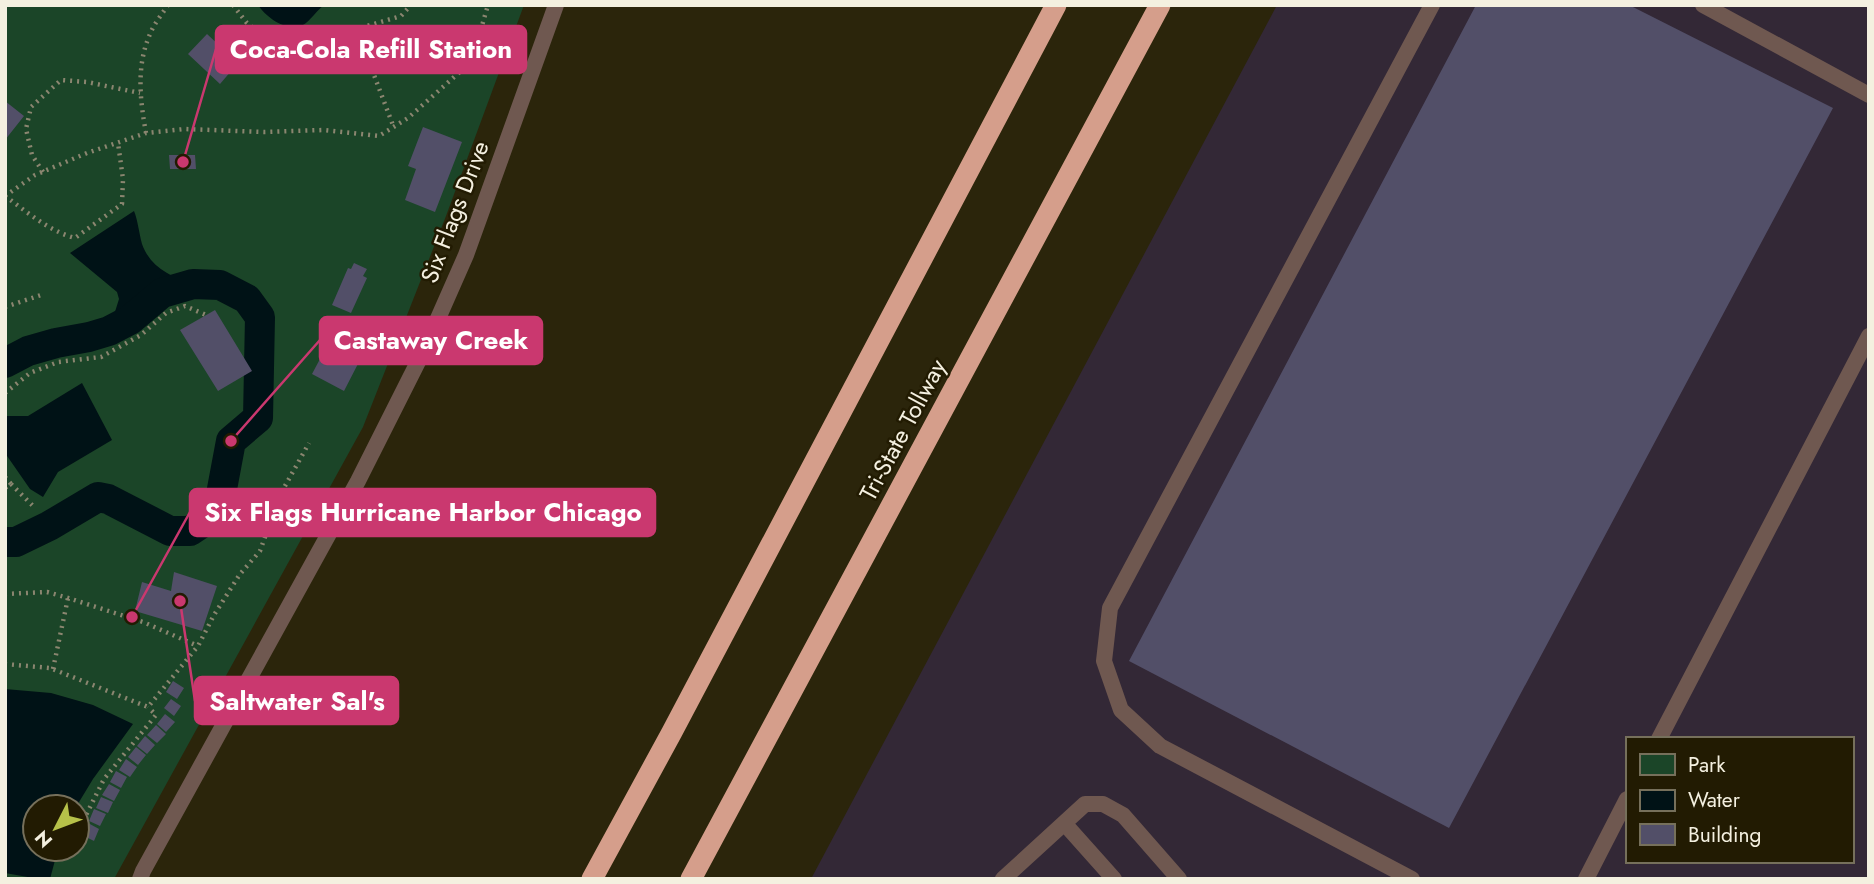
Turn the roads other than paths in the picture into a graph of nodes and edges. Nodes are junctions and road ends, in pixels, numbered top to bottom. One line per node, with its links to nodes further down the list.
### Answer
1 (556, 5): 11 (lane, Six Flags Drive)
2 (1056, 5): 12 (highway)
3 (1160, 5): 13 (highway, Tri-State Tollway)
4 (1432, 5): 17 (lane)
5 (1703, 5): 6 (lane)
6 (1869, 95)
7 (1869, 336): 8 (lane)
8 (1660, 737)
9 (1626, 801): 18 (lane)
10 (1065, 823): 14 (lane); 15 (lane); 16 (lane)
11 (139, 876)
12 (592, 879)
13 (691, 879)
14 (1003, 879)
15 (1114, 879)
16 (1179, 879)
17 (1412, 879)
18 (1586, 879)

